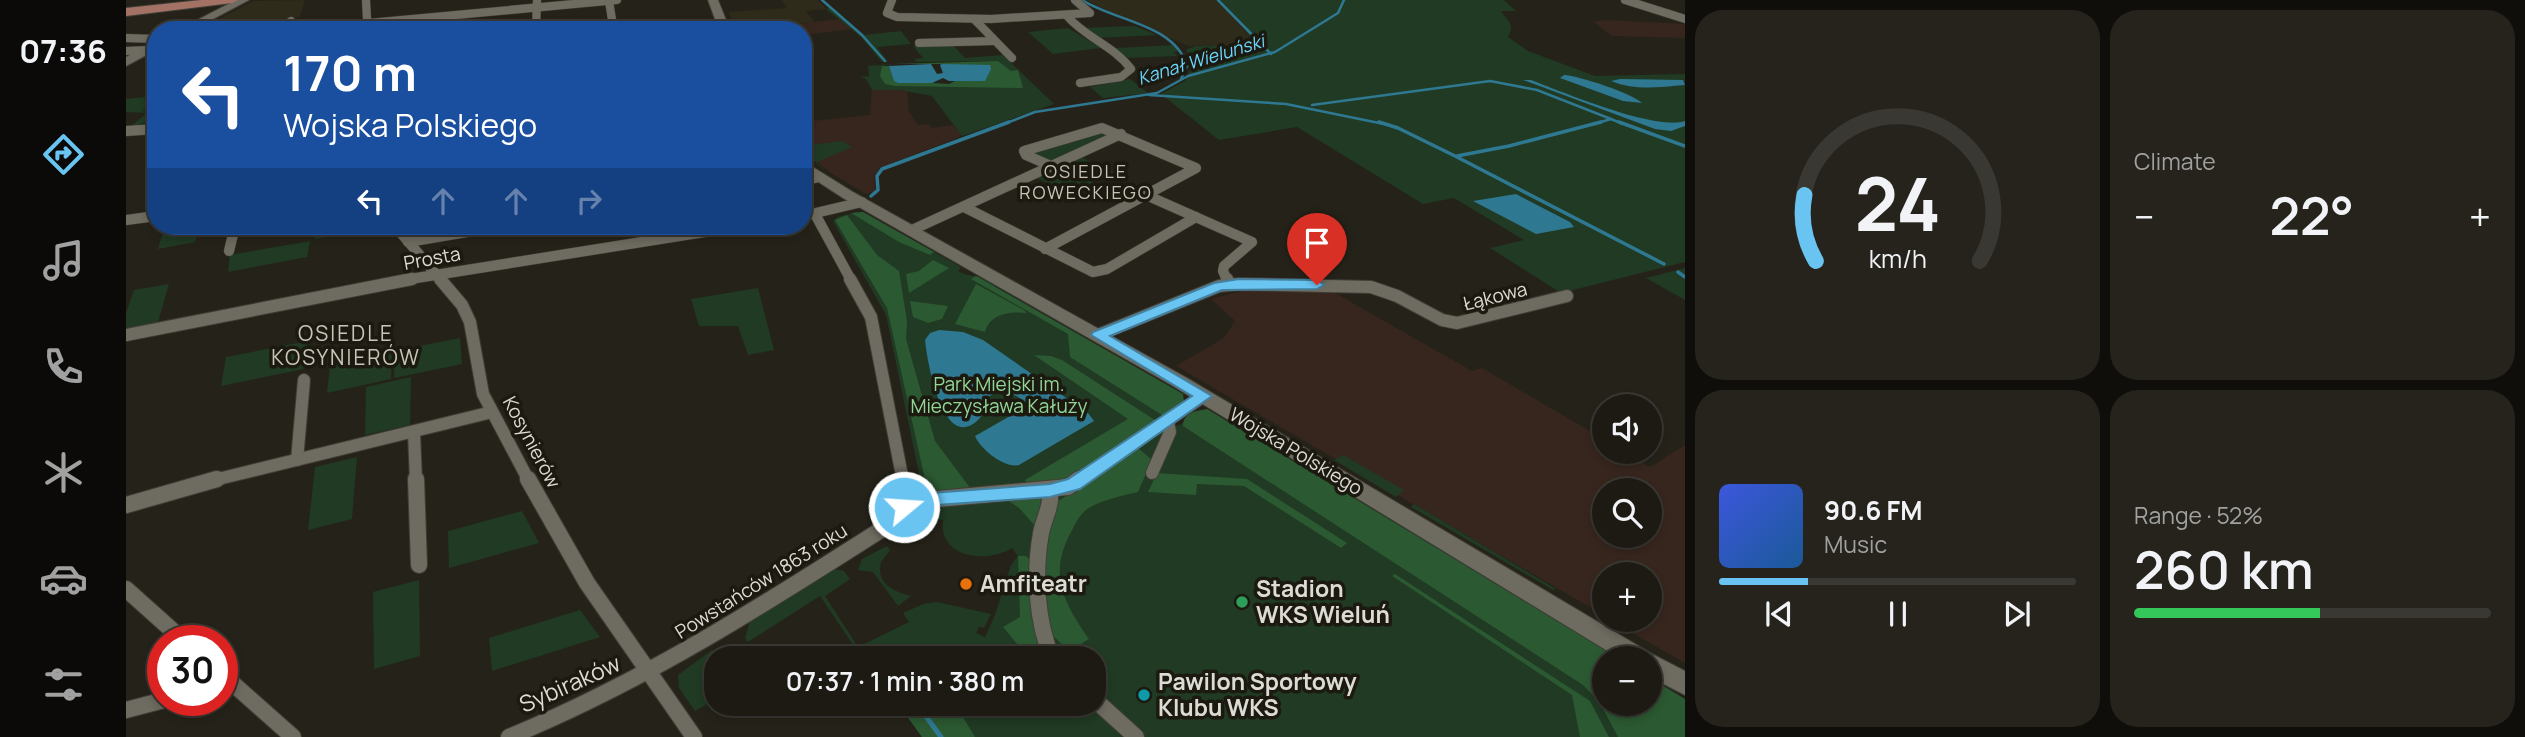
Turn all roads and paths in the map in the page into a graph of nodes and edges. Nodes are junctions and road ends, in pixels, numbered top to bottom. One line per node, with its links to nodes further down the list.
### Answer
1 (233, 0): 11 (main road); 15 (street)
2 (244, 0): 16 (street)
3 (366, 0): 17 (street)
4 (617, 0): 8 (street)
5 (713, 0): 20 (street)
6 (1075, 0): 12 (street)
7 (1626, 0): 14 (street)
8 (609, 1): 10 (street); 19 (street)
9 (891, 2): 13 (street)
10 (537, 4): 18 (street)
11 (126, 12)
12 (1067, 16): 13 (street); 30 (street)
13 (974, 19): 22 (street)
14 (1685, 19)
15 (198, 21)
16 (201, 21)
17 (370, 21)
18 (409, 21)
19 (612, 21)
20 (722, 21)
21 (126, 38): 23 (street)
22 (994, 41): 24 (street); 28 (street)
23 (147, 43)
24 (919, 43)
25 (147, 46): 27 (street)
26 (147, 49): 29 (street)
27 (126, 51)
28 (1012, 58)
29 (126, 62)
30 (1080, 82)
31 (147, 128): 32 (street)
32 (145, 130): 33 (street)
33 (126, 131)
34 (1121, 134): 35 (street); 35 (street); 37 (street)
35 (1051, 166): 39 (street)
36 (812, 179): 38 (street, Wojska Polskiego)
37 (1146, 195): 43 (street); 51 (street)
38 (862, 202): 41 (street); 45 (street, Wojska Polskiego)
39 (964, 207): 45 (street); 51 (street)
40 (812, 214): 41 (street)
41 (815, 214): 66 (street)
42 (147, 216): 44 (street)
43 (1196, 217): 51 (street); 54 (street)
44 (126, 220)
45 (912, 230): 56 (street, Wojska Polskiego)
46 (233, 235): 52 (street)
47 (402, 235): 50 (street, Kosynierów)
48 (449, 235): 50 (street)
49 (685, 235): 53 (street, Prosta)
50 (408, 242): 53 (street, Kosynierów)
51 (1045, 249)
52 (229, 251)
53 (437, 274): 57 (street, Prosta); 60 (street, Kosynierów)
54 (1228, 284): 55 (street, Łąkowa); 56 (street, Łąkowa)
55 (1567, 296)
56 (1098, 335): 59 (street, Wojska Polskiego)
57 (127, 338)
58 (304, 380): 63 (street)
59 (1204, 396): 61 (street); 72 (street, Wojska Polskiego)
60 (492, 412): 62 (street); 74 (street, Kosynierów)
61 (1168, 422): 64 (street); 65 (street)
62 (414, 433): 63 (street); 68 (street)
63 (297, 460): 67 (street)
64 (1152, 473)
65 (1050, 490): 66 (street); 71 (street)
66 (905, 502): 74 (street, Powstańców 1863 roku)
67 (126, 505)
68 (419, 565)
69 (126, 589): 70 (street)
70 (166, 625)
71 (1047, 646)
72 (1621, 646)
73 (1662, 671): 75 (street)
74 (650, 674): 81 (street, Sybiraków); 82 (street)
75 (1685, 684)
76 (238, 690): 80 (street)
77 (147, 704): 78 (street)
78 (126, 710)
79 (1106, 710): 83 (street)
80 (293, 737)
81 (509, 737)
82 (695, 737)
83 (1136, 737)

